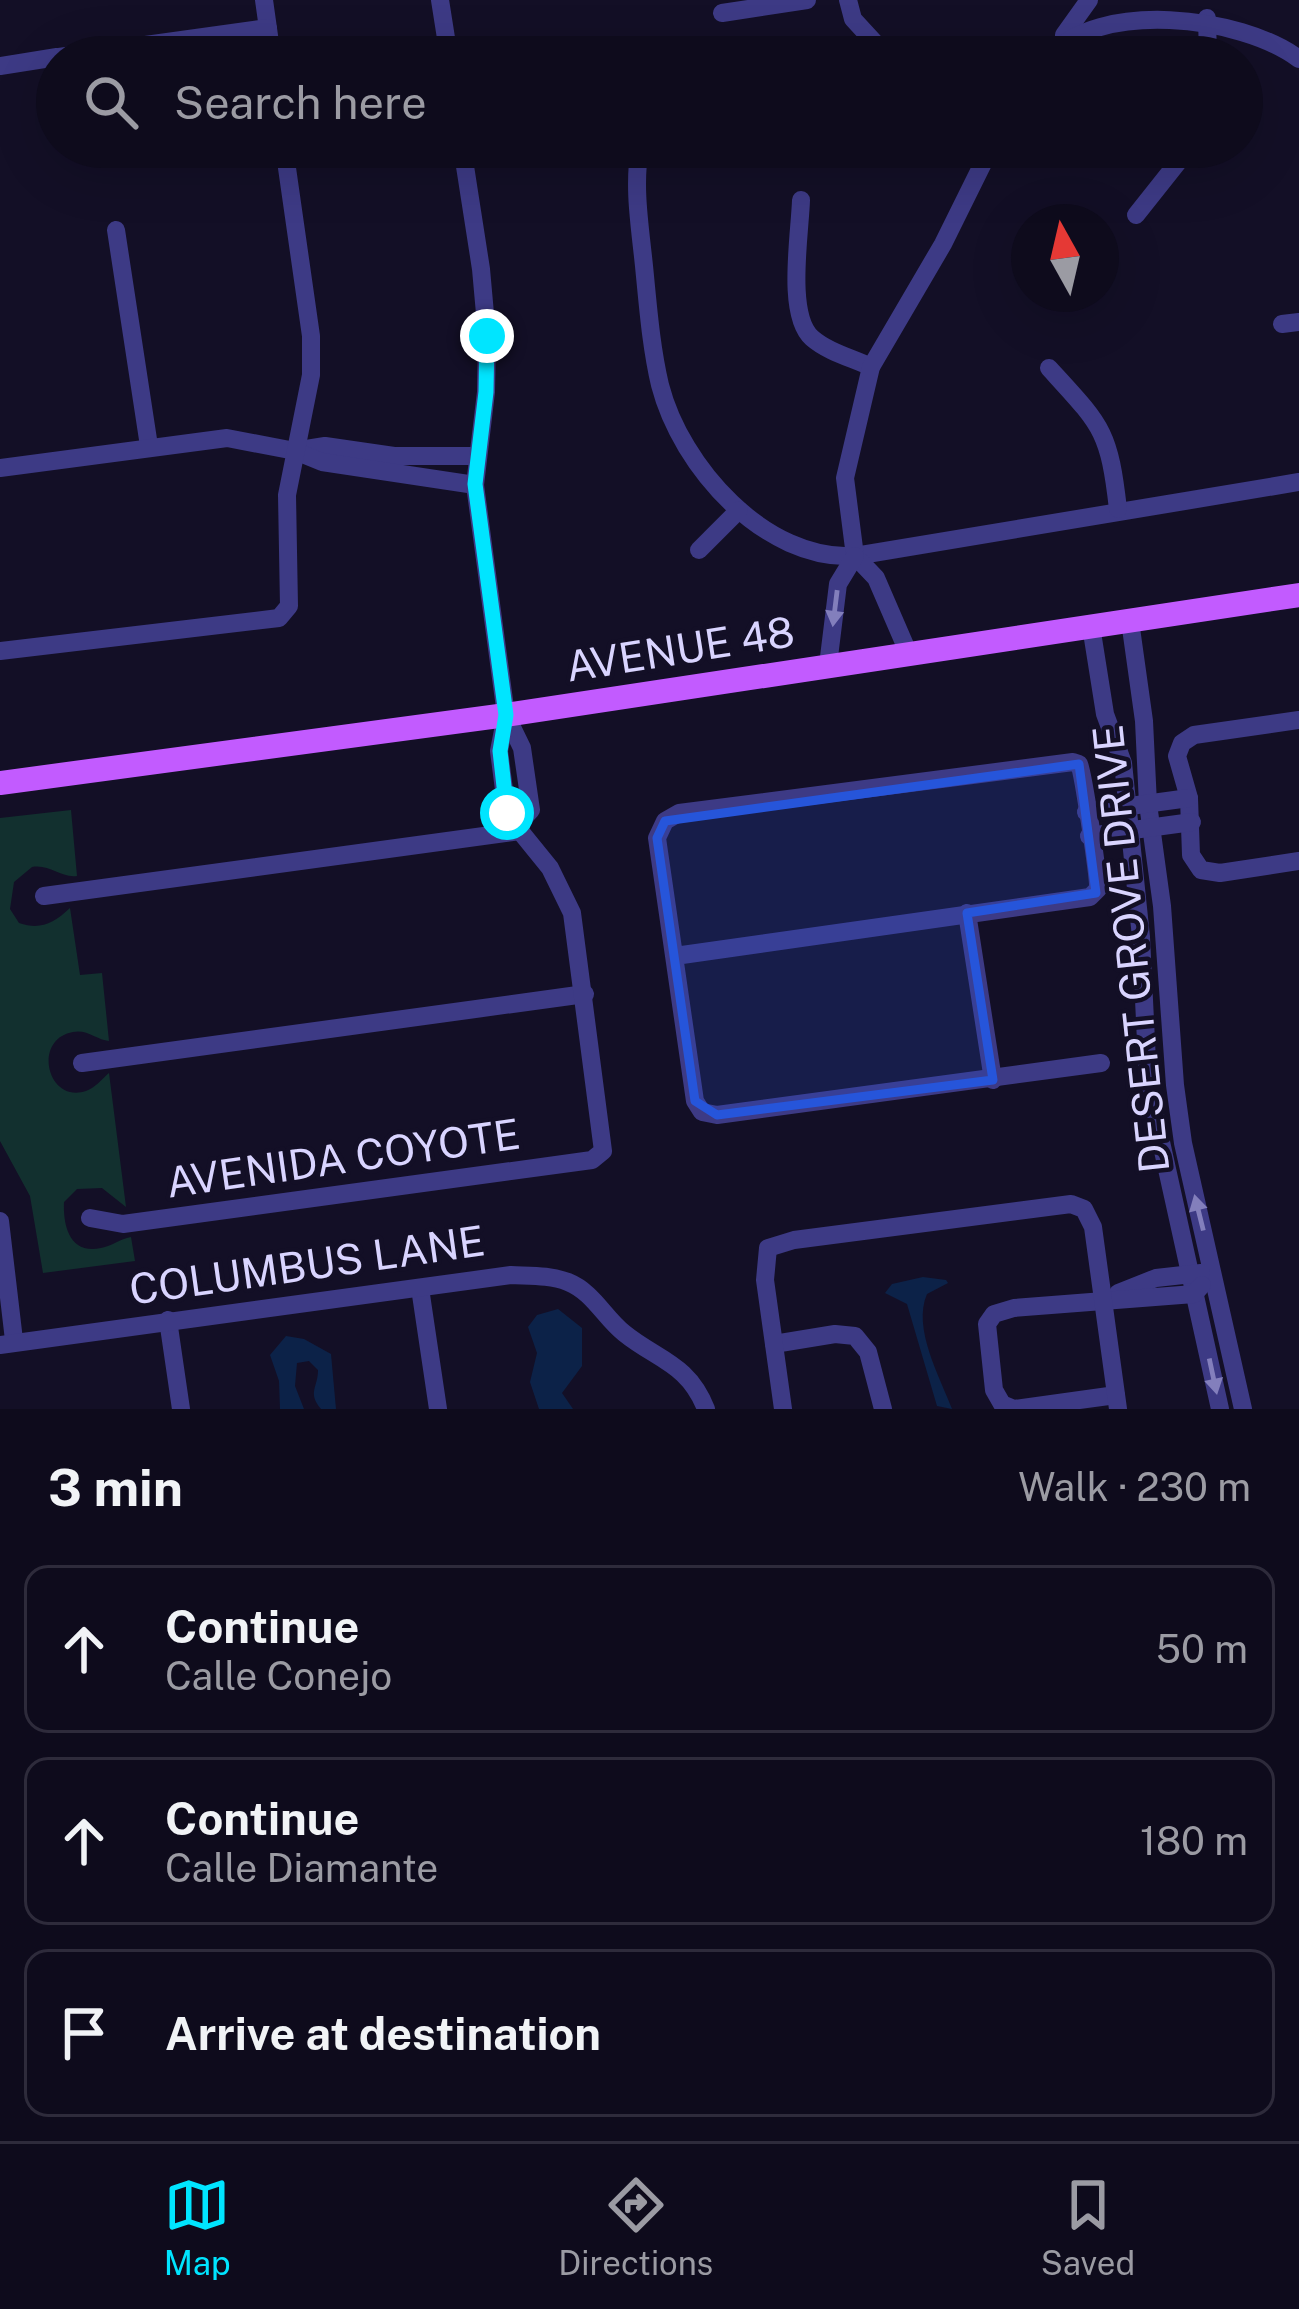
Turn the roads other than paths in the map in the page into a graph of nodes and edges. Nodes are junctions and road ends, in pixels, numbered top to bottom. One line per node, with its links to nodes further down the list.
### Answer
1 (264, 0): 8 (street)
2 (440, 0): 11 (street)
3 (807, 0): 6 (street)
4 (848, 0): 12 (street)
5 (1089, 0): 13 (street)
6 (722, 14)
7 (1208, 18): 14 (street); 15 (street); 16 (street)
8 (268, 28): 9 (street); 10 (street)
9 (210, 36)
10 (269, 36)
11 (446, 36)
12 (869, 36)
13 (1063, 36)
14 (1066, 36)
15 (1208, 36)
16 (1263, 36)
17 (1263, 36): 18 (street)
18 (1299, 59)
19 (36, 60): 20 (street)
20 (0, 66)
21 (287, 168): 32 (street)
22 (465, 168): 33 (street)
23 (636, 168): 39 (street)
24 (981, 168): 29 (street)
25 (1173, 168): 27 (street)
26 (802, 200): 29 (street)
27 (1136, 215)
28 (116, 230): 31 (street)
29 (871, 368): 41 (street)
30 (1048, 368): 38 (street)
31 (149, 446): 32 (street); 35 (street)
32 (295, 451): 34 (street); 45 (street)
33 (477, 456): 34 (street); 37 (street)
34 (409, 466): 37 (street)
35 (0, 467)
36 (1299, 482): 38 (street)
37 (475, 484): 48 (street)
38 (1118, 509): 41 (street)
39 (739, 510): 40 (street); 41 (street)
40 (699, 550)
41 (855, 556): 46 (street); 47 (street, one-way to 47)
42 (1299, 595): 43 (main road, AVENUE 48)
43 (1130, 620): 44 (main road, AVENUE 48); 50 (street, DESERT GROVE DRIVE)
44 (1091, 626): 46 (main road, AVENUE 48); 51 (street, DESERT GROVE DRIVE)
45 (0, 651)
46 (908, 652): 47 (main road, AVENUE 48)
47 (828, 665): 48 (main road, AVENUE 48)
48 (506, 715): 52 (main road, AVENUE 48); 58 (street)
49 (1299, 720): 53 (street)
50 (1145, 760): 51 (street); 54 (street, DESERT GROVE DRIVE)
51 (1123, 763): 55 (street, DESERT GROVE DRIVE)
52 (0, 783)
53 (1189, 798): 54 (street); 57 (street)
54 (1148, 804): 55 (street); 59 (street, DESERT GROVE DRIVE)
55 (1127, 807): 56 (street); 59 (street, DESERT GROVE DRIVE)
56 (1086, 812): 60 (street); 64 (street)
57 (1192, 822): 59 (street); 61 (street)
58 (521, 826): 62 (street); 65 (street)
59 (1141, 829): 60 (street); 71 (street, DESERT GROVE DRIVE, one-way to 59); 72 (street, DESERT GROVE DRIVE)
60 (1088, 836): 63 (street)
61 (1299, 861)
62 (44, 896)
63 (968, 913): 64 (street); 68 (street)
64 (675, 956): 68 (street)
65 (585, 994): 67 (street); 69 (street, AVENIDA COYOTE)
66 (1101, 1063): 68 (street)
67 (82, 1064)
68 (993, 1080)
69 (90, 1218)
70 (0, 1221): 77 (street)
71 (1214, 1272): 72 (street); 74 (street); 86 (street, DESERT GROVE DRIVE)
72 (1189, 1273): 74 (street, DESERT GROVE DRIVE); 75 (street)
73 (420, 1288): 76 (street, COLUMBUS LANE); 81 (street); 82 (street, COLUMBUS LANE)
74 (1194, 1294): 75 (street); 85 (street, DESERT GROVE DRIVE, one-way to 85)
75 (1102, 1298): 78 (street); 79 (street); 79 (street)
76 (168, 1320): 77 (street, COLUMBUS LANE); 80 (street)
77 (7, 1342)
78 (774, 1344): 83 (street); 84 (street)
79 (1117, 1402)
80 (181, 1409)
81 (438, 1409)
82 (706, 1409)
83 (783, 1409)
84 (883, 1409)
85 (1220, 1409)
86 (1243, 1409)

